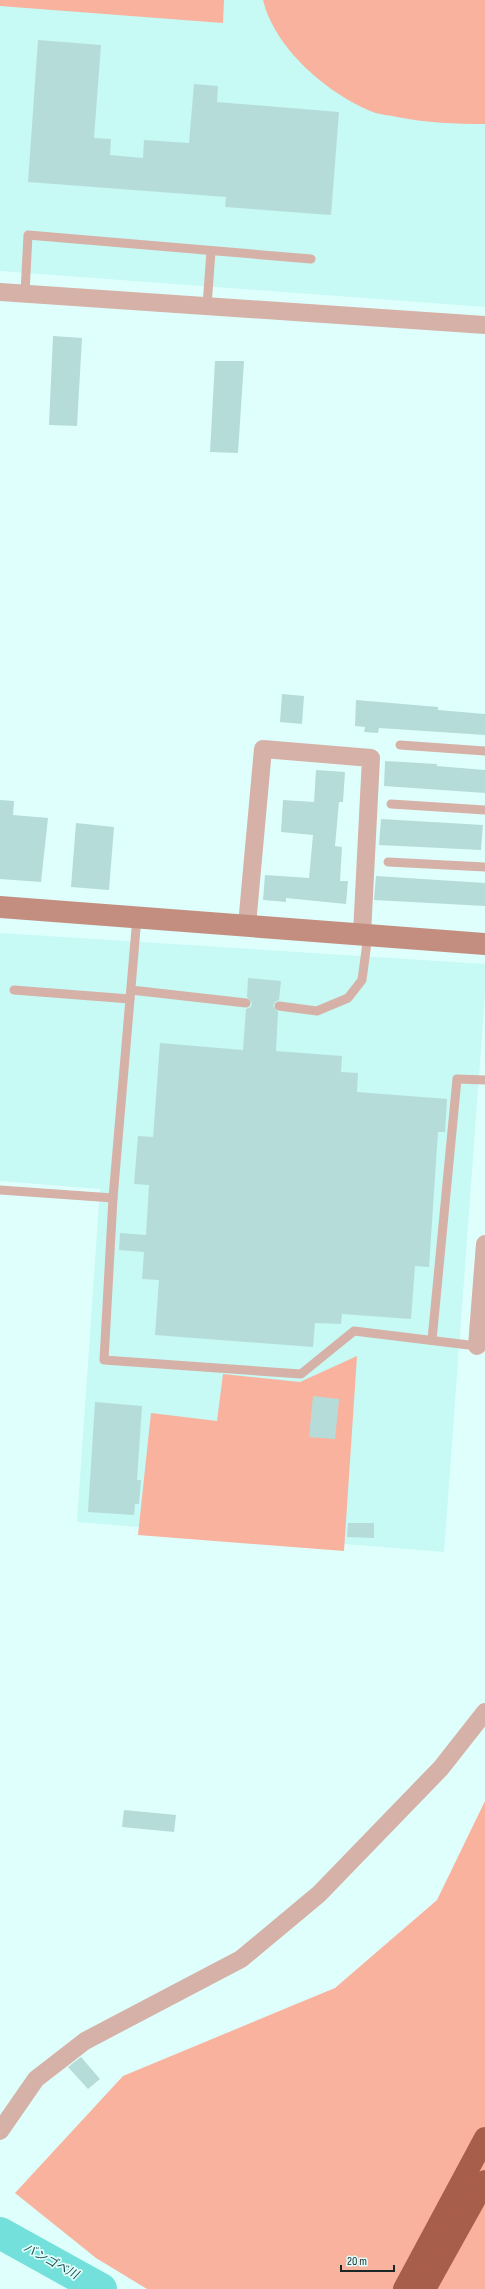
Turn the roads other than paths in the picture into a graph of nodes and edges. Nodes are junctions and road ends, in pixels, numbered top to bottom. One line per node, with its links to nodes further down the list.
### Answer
1 (211, 251): 2 (lane); 4 (lane); 5 (lane)
2 (311, 259)
3 (0, 292): 4 (street)
4 (25, 293): 5 (street)
5 (207, 306): 6 (street)
6 (485, 325)
7 (400, 745): 8 (lane)
8 (485, 751)
9 (391, 804): 10 (lane)
10 (485, 810)
11 (388, 862): 12 (lane)
12 (485, 867)
13 (0, 907): 14 (street)
14 (137, 917): 15 (street); 19 (lane)
15 (247, 926): 16 (street); 16 (street)
16 (365, 935): 17 (street); 21 (lane)
17 (485, 944)
18 (14, 990): 19 (lane)
19 (131, 995): 20 (lane); 24 (lane)
20 (246, 1003)
21 (278, 1006)
22 (485, 1080): 26 (lane)
23 (0, 1190): 24 (lane)
24 (113, 1198): 26 (lane)
25 (485, 1244): 27 (street)
26 (432, 1340): 27 (lane)
27 (477, 1346)
28 (485, 1712): 29 (street)
29 (0, 2131)
30 (485, 2138): 32 (highway)
31 (485, 2181): 33 (highway)
32 (404, 2289)
33 (425, 2289)

